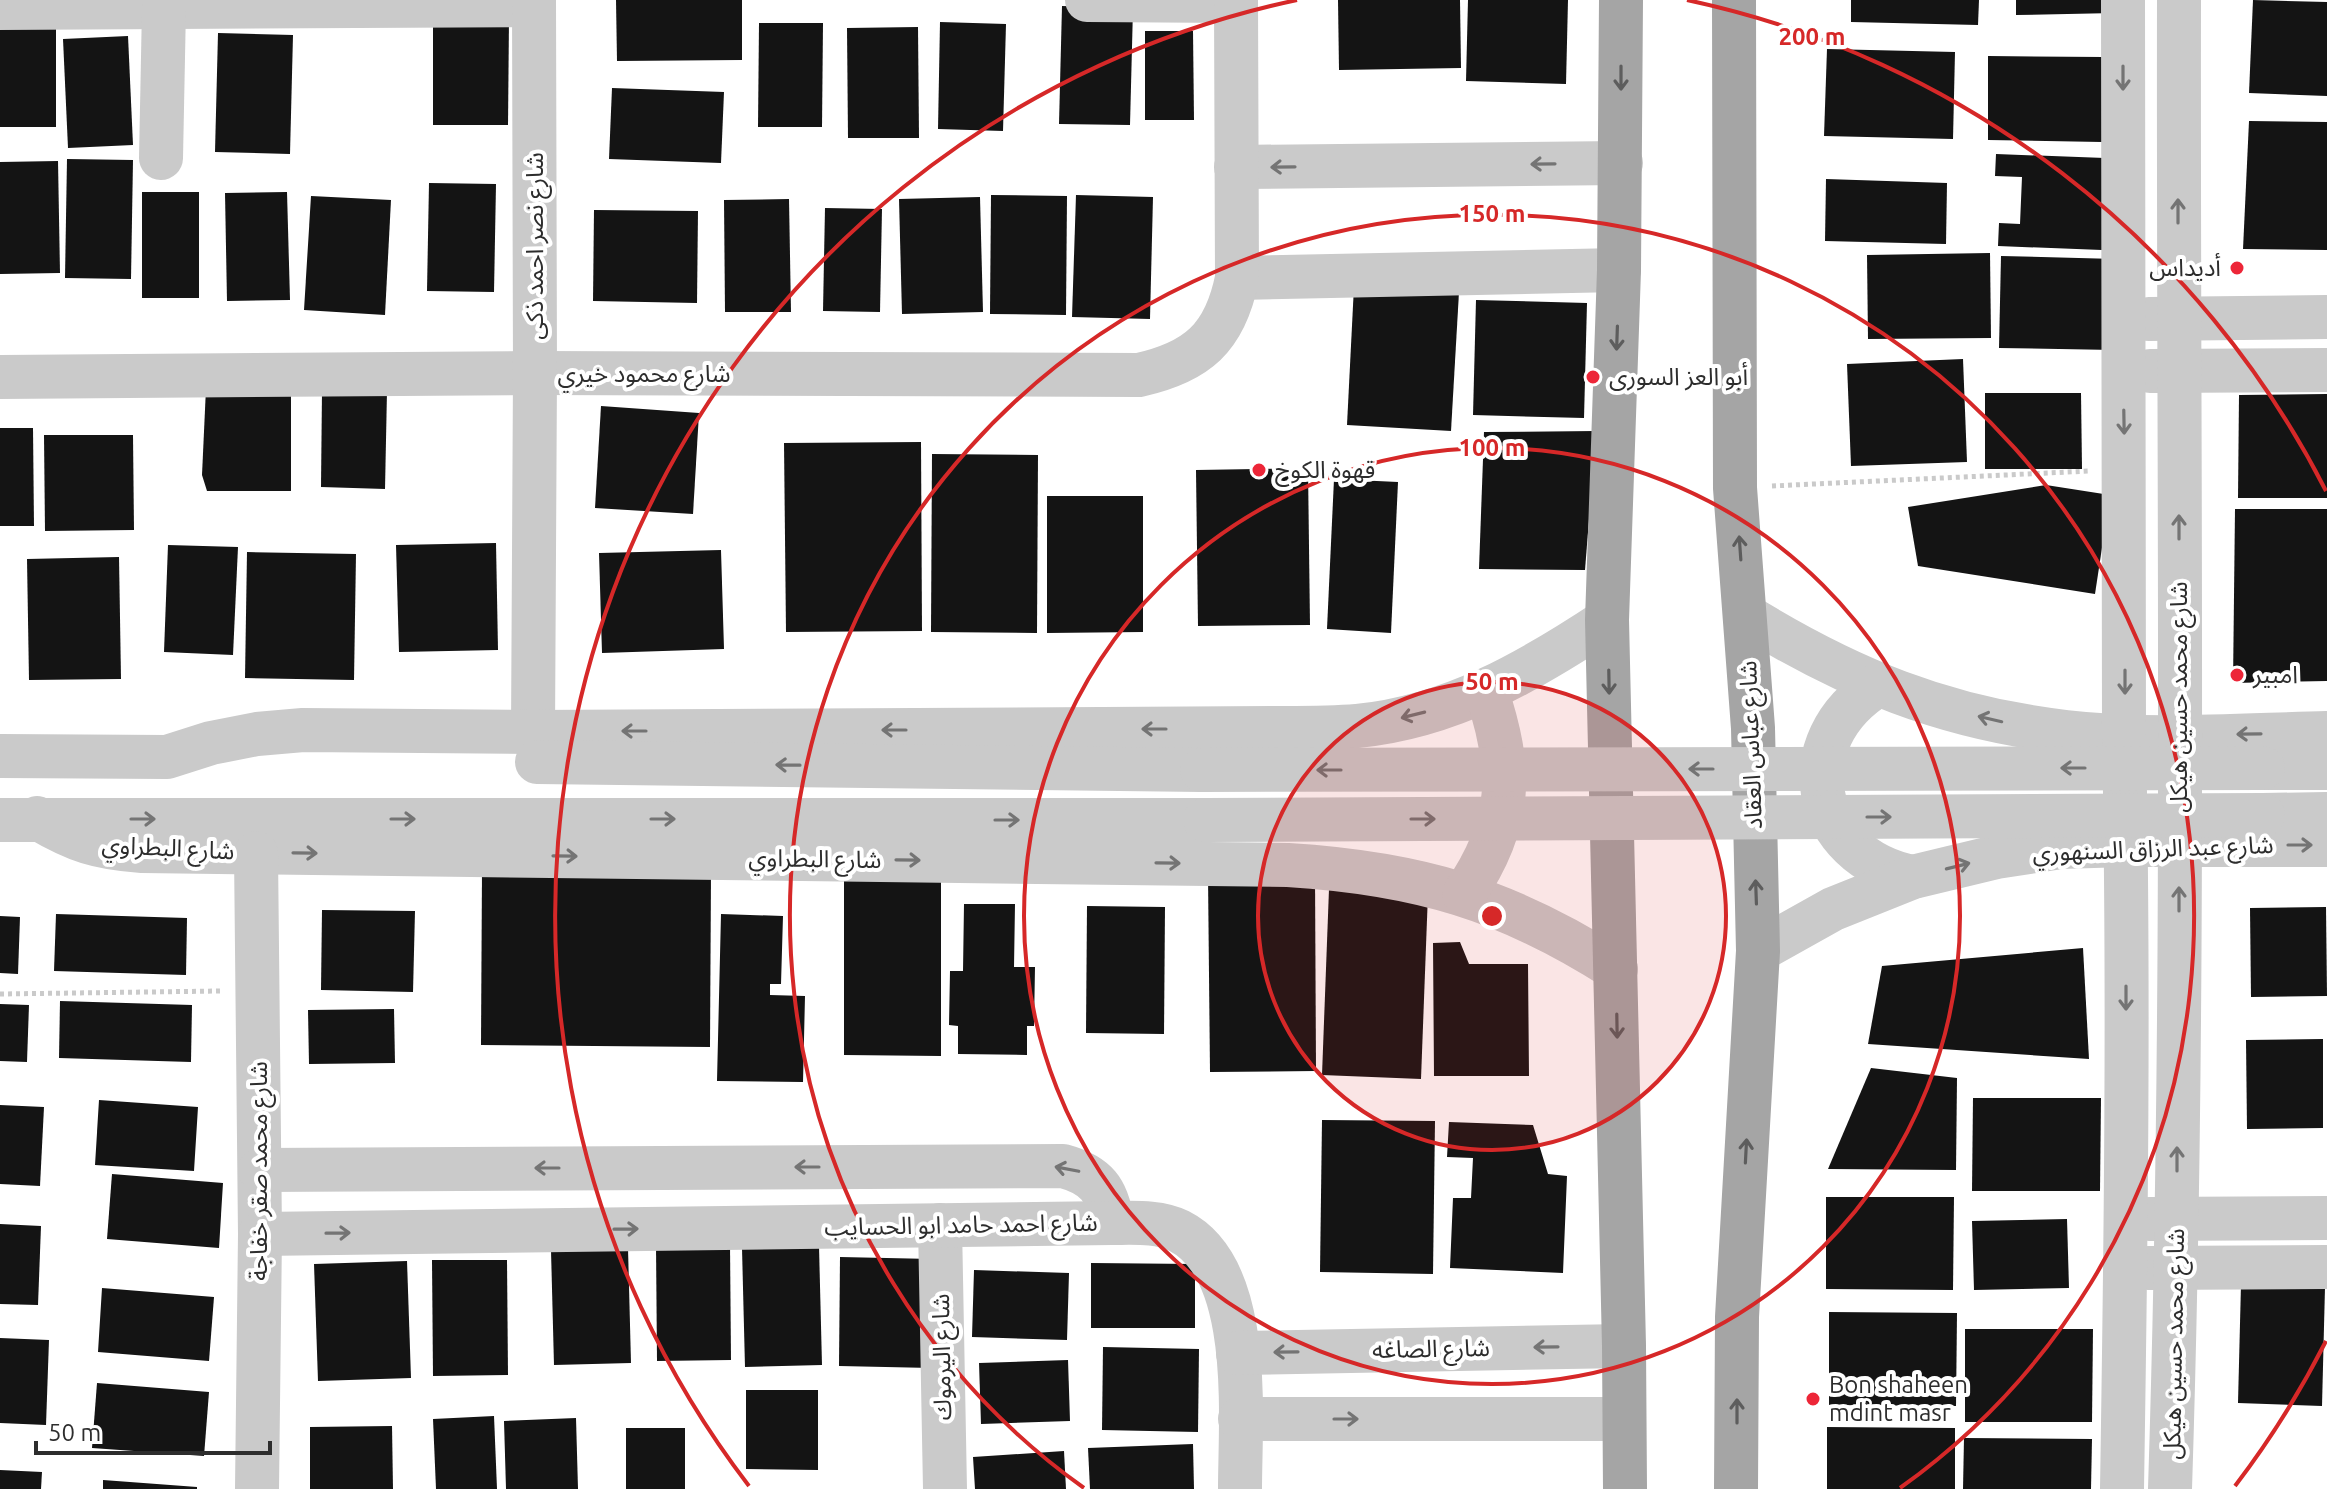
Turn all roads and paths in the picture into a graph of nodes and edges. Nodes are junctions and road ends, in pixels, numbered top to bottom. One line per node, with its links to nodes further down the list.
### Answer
1 (1087, 0): 2 (street)
2 (1236, 0): 12 (street, شارع محمود خيري)
3 (1621, 0): 11 (main road, one-way to 11)
4 (1734, 0): 24 (main road, شارع عباس العقاد)
5 (2123, 0): 16 (street, شارع محمد حسين هيكل, one-way to 16)
6 (2179, 0): 17 (street, شارع محمد حسين هيكل, one-way to 6)
7 (534, 3): 9 (street); 21 (street, شارع نصر احمد ذكى)
8 (18, 5): 9 (street)
9 (164, 7): 10 (street)
10 (161, 158)
11 (1621, 163): 12 (street, one-way to 12); 13 (main road)
12 (1236, 167): 14 (street, شارع محمود خيري)
13 (1619, 270): 14 (street); 26 (main road, one-way to 26)
14 (1237, 278): 21 (street, شارع محمود خيري)
15 (2327, 317): 17 (street)
16 (2123, 319): 17 (street); 19 (street, شارع محمد حسين هيكل)
17 (2178, 319): 20 (street, شارع محمد حسين هيكل)
18 (2327, 370): 20 (street)
19 (2123, 371): 20 (street); 23 (street, شارع محمد حسين هيكل, one-way to 23)
20 (2178, 371): 32 (street, شارع محمد حسين هيكل, one-way to 20)
21 (535, 373): 22 (street, شارع محمود خيري); 29 (street, شارع نصر احمد ذكى)
22 (0, 377)
23 (2125, 470): 24 (path); 31 (street, شارع محمد حسين هيكل, one-way to 31)
24 (1735, 488): 25 (main road, شارع عباس العقاد, one-way to 24)
25 (1745, 615): 27 (street); 44 (main road, شارع عباس العقاد, one-way to 25)
26 (1607, 620): 28 (street); 45 (main road, one-way to 45)
27 (1878, 685): 31 (street, one-way to 27); 42 (street)
28 (1486, 690): 29 (street, one-way to 29); 43 (street)
29 (533, 732): 34 (street)
30 (2327, 733): 32 (street, one-way to 32)
31 (2124, 736): 32 (street); 38 (street, شارع محمد حسين هيكل)
32 (2180, 736): 39 (street, شارع محمد حسين هيكل)
33 (0, 756): 34 (street)
34 (167, 757): 35 (street, one-way to 34, bridge)
35 (2327, 768)
36 (2327, 814): 37 (street, one-way to 36, bridge)
37 (19, 819): 41 (street, شارع البطراوي)
38 (2126, 845): 39 (street, شارع عبد الرزاق السنهوري); 42 (street, شارع عبد الرزاق السنهوري, one-way to 38); 50 (street, شارع محمد حسين هيكل, one-way to 50)
39 (2179, 845): 40 (street, شارع عبد الرزاق السنهوري, one-way to 40); 51 (street, شارع محمد حسين هيكل, one-way to 39)
40 (2327, 845)
41 (256, 853): 43 (street, شارع البطراوي, one-way to 43); 46 (street, شارع محمد صقر خفاجة)
42 (1913, 877): 44 (street, شارع عبد الرزاق السنهوري)
43 (1464, 894): 45 (street, شارع البطراوي)
44 (1758, 951): 66 (main road, شارع عباس العقاد, one-way to 44)
45 (1616, 969): 58 (main road, one-way to 58)
46 (258, 991): 47 (path); 48 (street, شارع محمد صقر خفاجة)
47 (0, 994)
48 (260, 1170): 52 (street, شارع احمد حامد ابو الحسايب, one-way to 48); 54 (street, شارع محمد صقر خفاجة)
49 (2327, 1218): 51 (street)
50 (2126, 1219): 51 (street); 56 (street, شارع محمد حسين هيكل)
51 (2177, 1219): 57 (street, شارع محمد حسين هيكل)
52 (1112, 1223): 53 (street, شارع احمد حامد ابو الحسايب); 59 (street)
53 (940, 1225): 54 (street, شارع احمد حامد ابو الحسايب, one-way to 53); 63 (street, شارع اليرموك)
54 (260, 1234): 62 (street, شارع محمد صقر خفاجة)
55 (2327, 1267): 57 (street)
56 (2126, 1268): 57 (street); 67 (street, شارع محمد حسين هيكل)
57 (2177, 1268): 68 (street, شارع محمد حسين هيكل)
58 (1624, 1346): 59 (street, شارع الصاغه, one-way to 59); 61 (main road)
59 (1238, 1353): 60 (street)
60 (1240, 1419): 61 (street, one-way to 61); 64 (street)
61 (1624, 1419): 65 (main road)
62 (257, 1489)
63 (945, 1489)
64 (1240, 1489)
65 (1625, 1489)
66 (1736, 1489)
67 (2122, 1489)
68 (2170, 1489)

